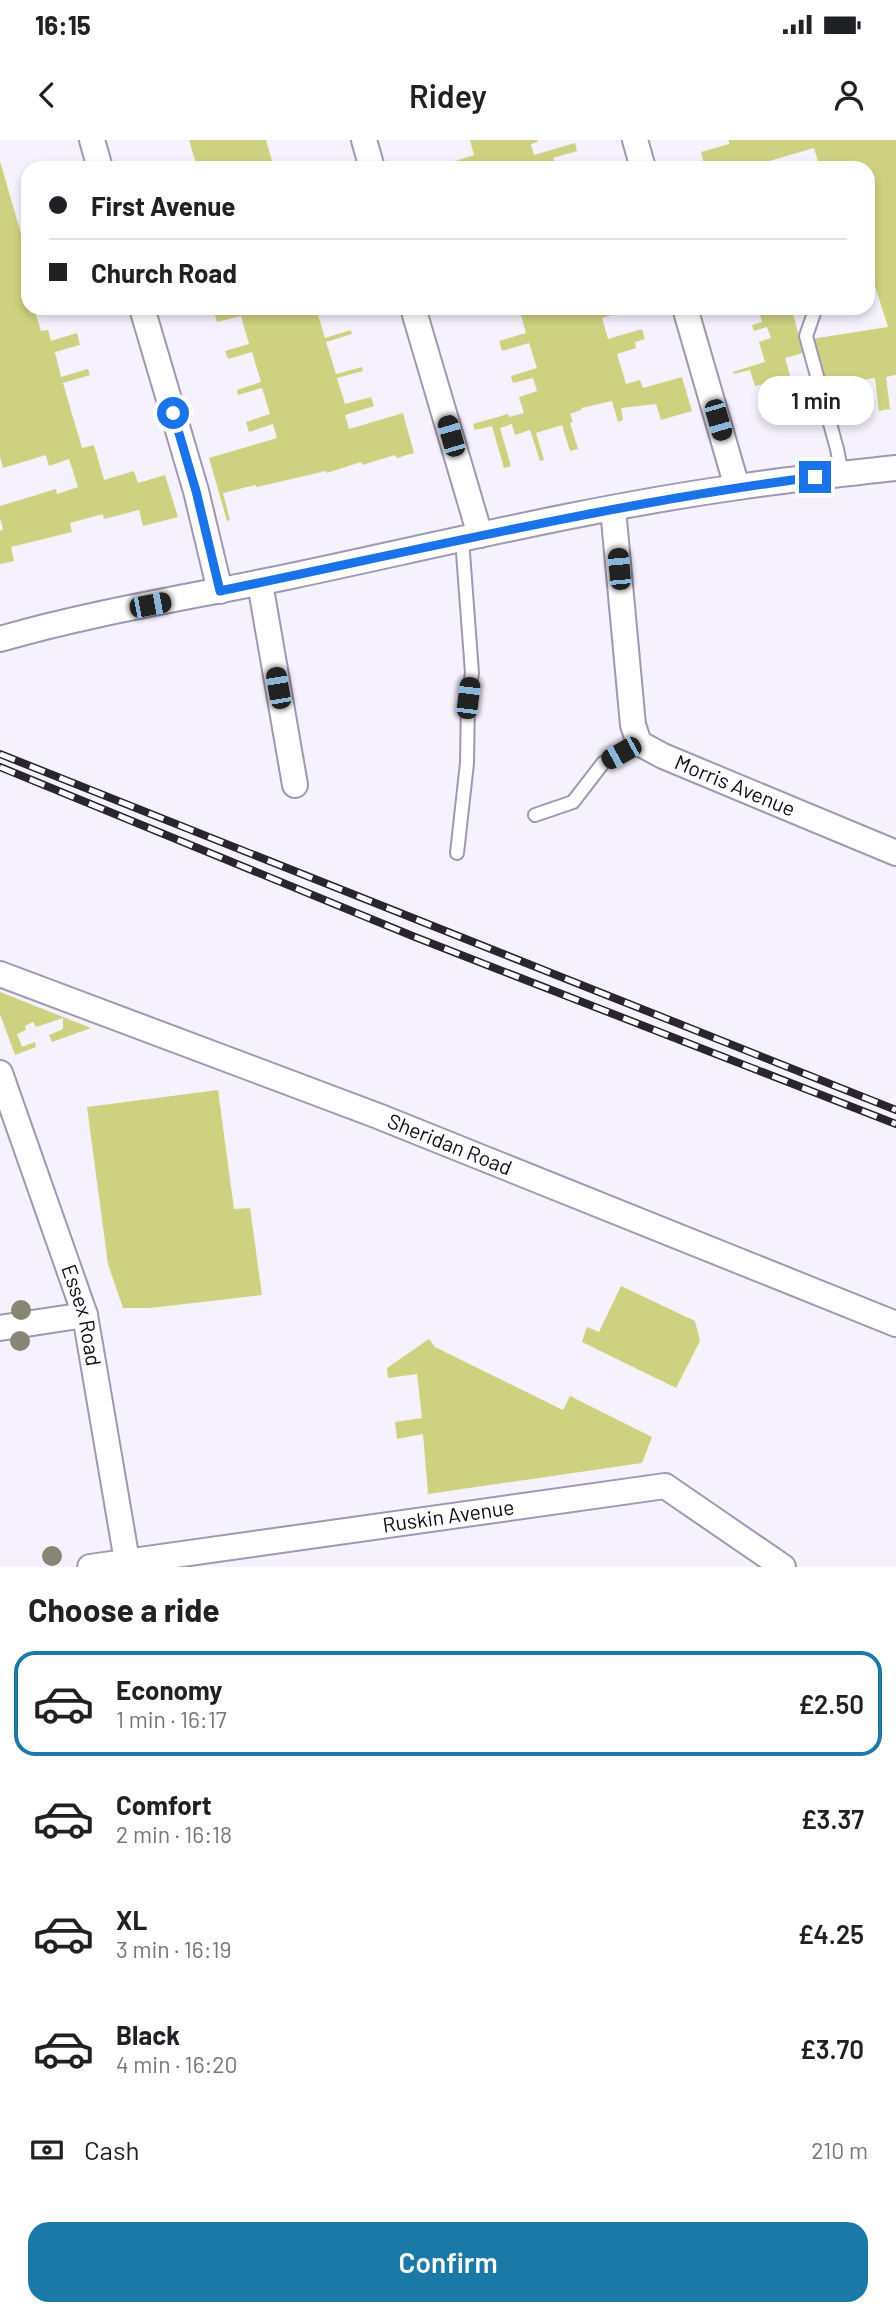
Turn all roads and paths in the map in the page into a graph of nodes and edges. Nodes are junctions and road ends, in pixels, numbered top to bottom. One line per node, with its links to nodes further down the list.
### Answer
1 (92, 140): 4 (street)
2 (364, 140): 5 (street)
3 (635, 140): 6 (street)
4 (98, 161)
5 (370, 161)
6 (641, 161)
7 (144, 315): 17 (street)
8 (415, 315): 15 (street)
9 (687, 315): 13 (street)
10 (813, 315): 12 (lane)
11 (896, 468): 12 (street)
12 (842, 474): 13 (street)
13 (737, 487): 14 (street)
14 (613, 509): 15 (street); 21 (street)
15 (471, 537): 16 (street); 24 (lane)
16 (260, 583): 17 (street); 22 (street)
17 (220, 591): 18 (street)
18 (55, 623): 19 (street); 20 (street)
19 (0, 626)
20 (0, 639)
21 (639, 743): 23 (lane); 25 (street, Morris Avenue)
22 (295, 785)
23 (535, 815)
24 (457, 853)
25 (896, 853)
26 (0, 974): 29 (street, Sheridan Road)
27 (0, 1073): 28 (street, Essex Road)
28 (85, 1315): 30 (street); 31 (street, Essex Road)
29 (896, 1324)
30 (0, 1328)
31 (128, 1564): 32 (street, Ruskin Avenue); 33 (street, Ruskin Avenue)
32 (90, 1567)
33 (783, 1567)

